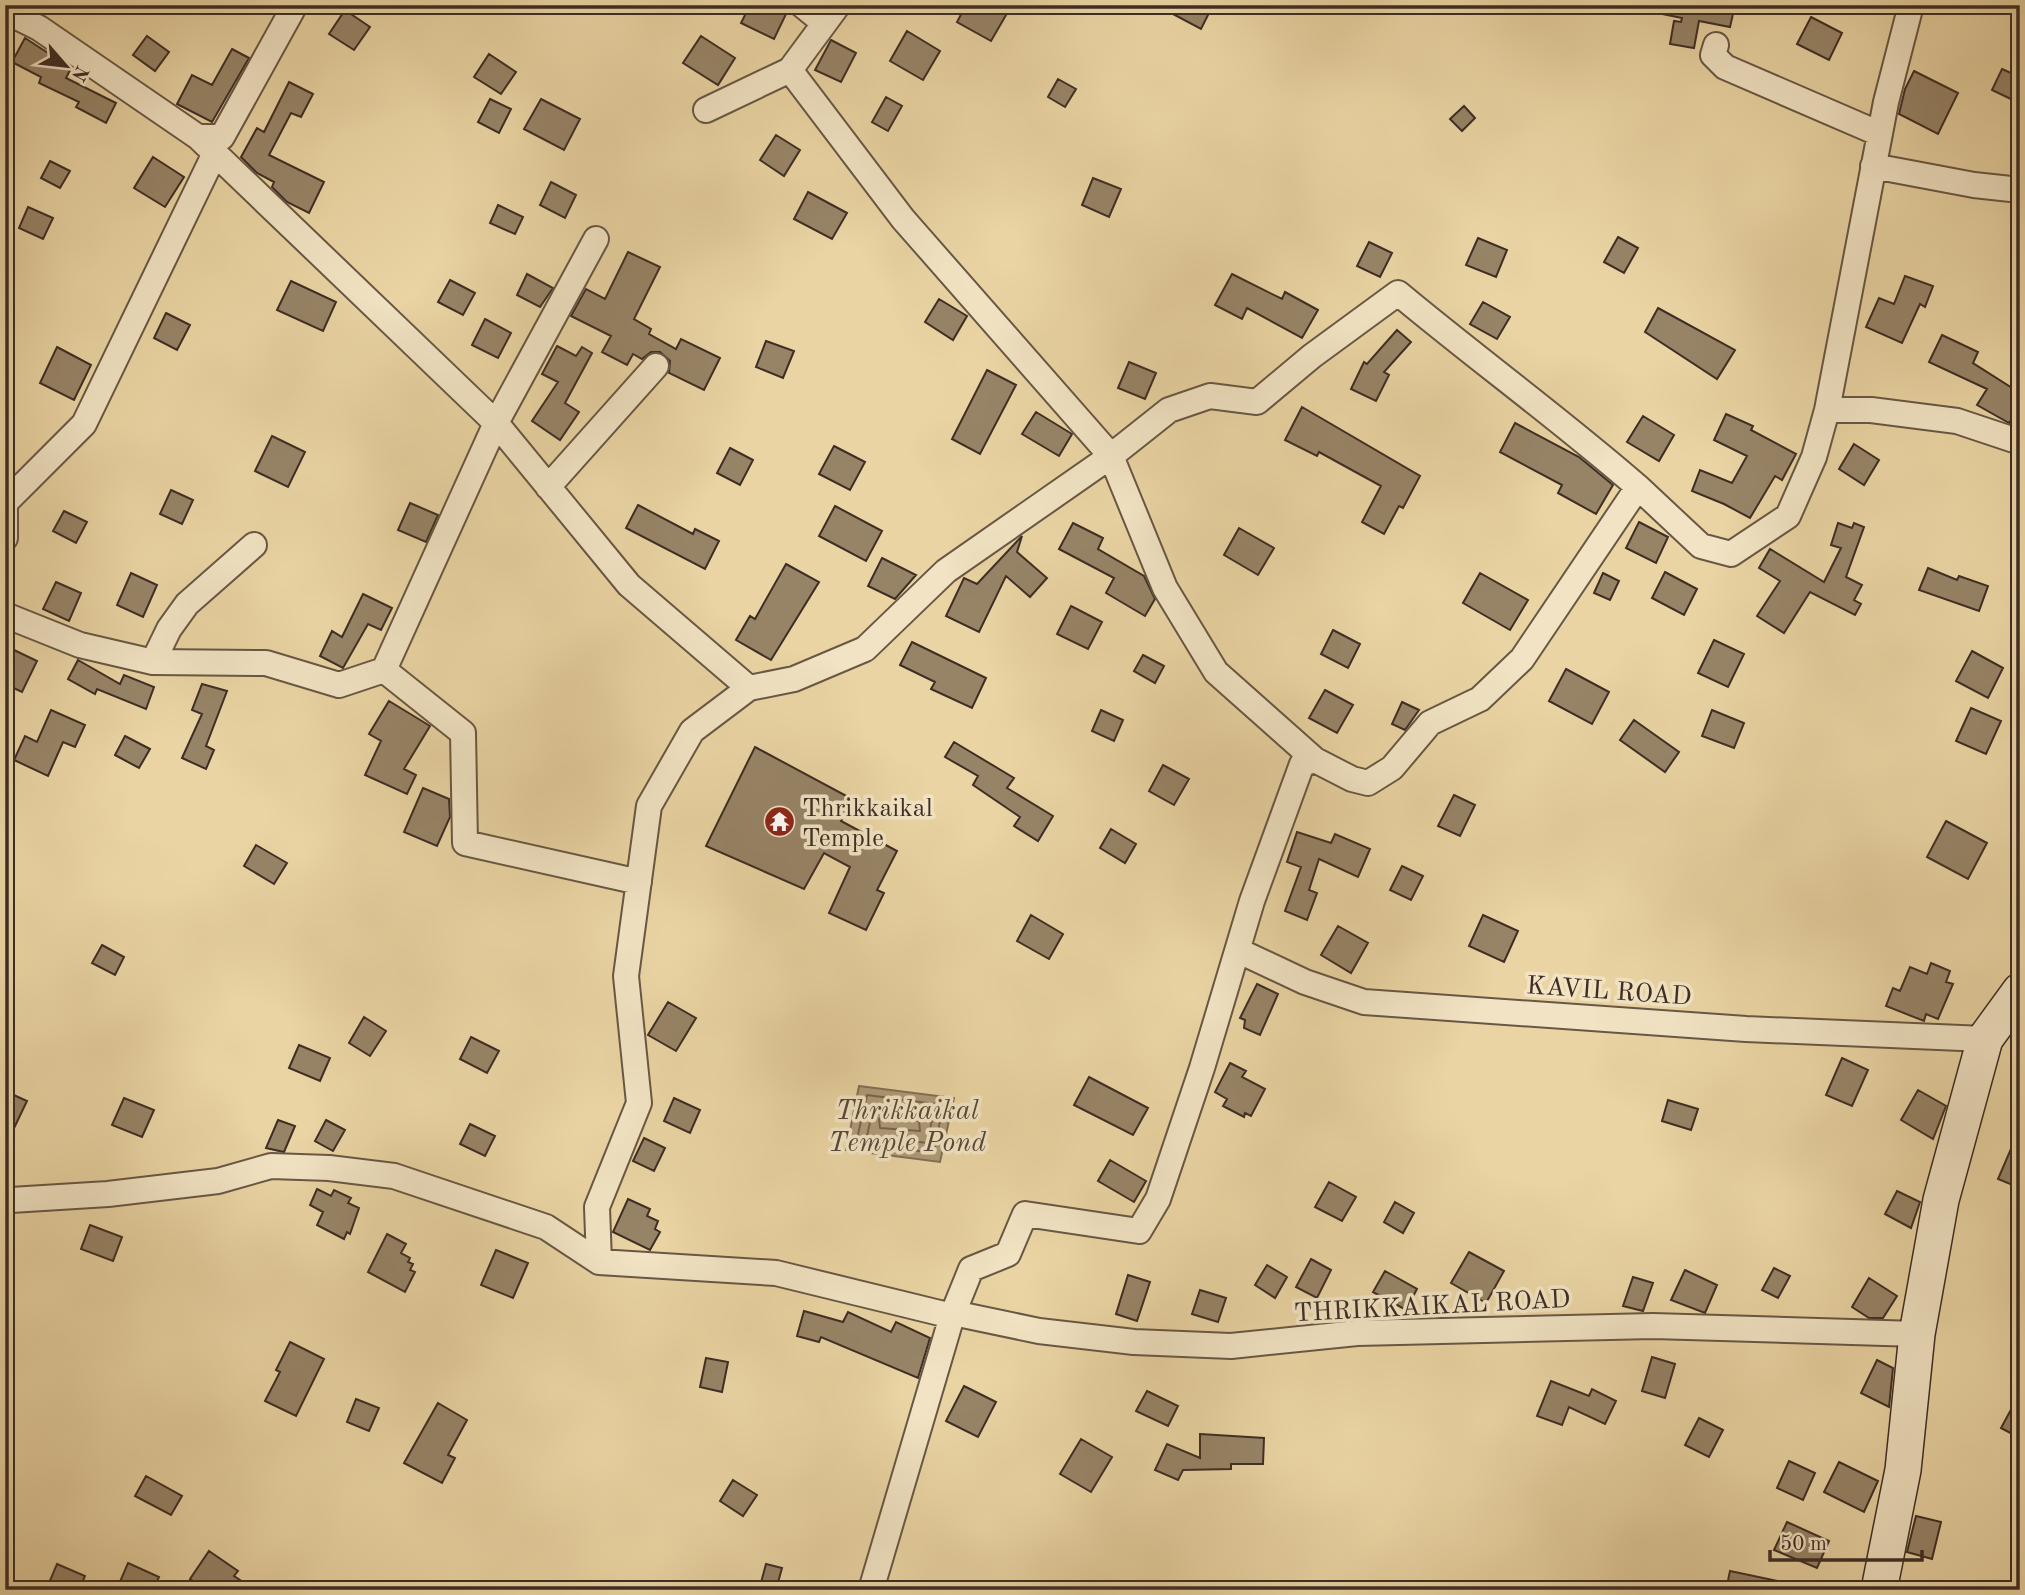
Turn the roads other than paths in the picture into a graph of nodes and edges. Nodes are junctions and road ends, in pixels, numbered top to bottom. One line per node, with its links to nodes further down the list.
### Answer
1 (295, 5): 10 (street)
2 (802, 5): 5 (street)
3 (1911, 5): 9 (street)
4 (5, 11): 10 (street)
5 (831, 14): 7 (street)
6 (1716, 45): 9 (street)
7 (790, 70): 8 (street); 18 (street)
8 (706, 110)
9 (1880, 134): 11 (street)
10 (207, 145): 16 (street); 21 (street)
11 (1873, 166): 12 (street); 15 (street)
12 (2020, 190)
13 (596, 239): 16 (street)
14 (656, 366): 19 (street)
15 (1827, 410): 17 (street); 20 (street)
16 (496, 423): 19 (street); 26 (street)
17 (2020, 442)
18 (1111, 456): 20 (street); 27 (street); 28 (street)
19 (548, 487): 27 (street)
20 (1638, 487): 28 (street)
21 (6, 501): 22 (street)
22 (5, 538)
23 (254, 545): 25 (street)
24 (5, 615): 25 (street)
25 (153, 662): 26 (street)
26 (384, 670): 29 (street)
27 (749, 688): 29 (street)
28 (1315, 760): 30 (street)
29 (639, 882): 34 (street)
30 (1239, 951): 32 (street, KAVIL ROAD); 35 (street)
31 (2020, 991): 32 (main road)
32 (1985, 1039): 36 (main road)
33 (5, 1197): 34 (street)
34 (599, 1262): 35 (street, THRIKKAIKAL ROAD)
35 (952, 1316): 36 (street, THRIKKAIKAL ROAD); 37 (street)
36 (1917, 1334): 38 (main road)
37 (871, 1590)
38 (1879, 1590)

